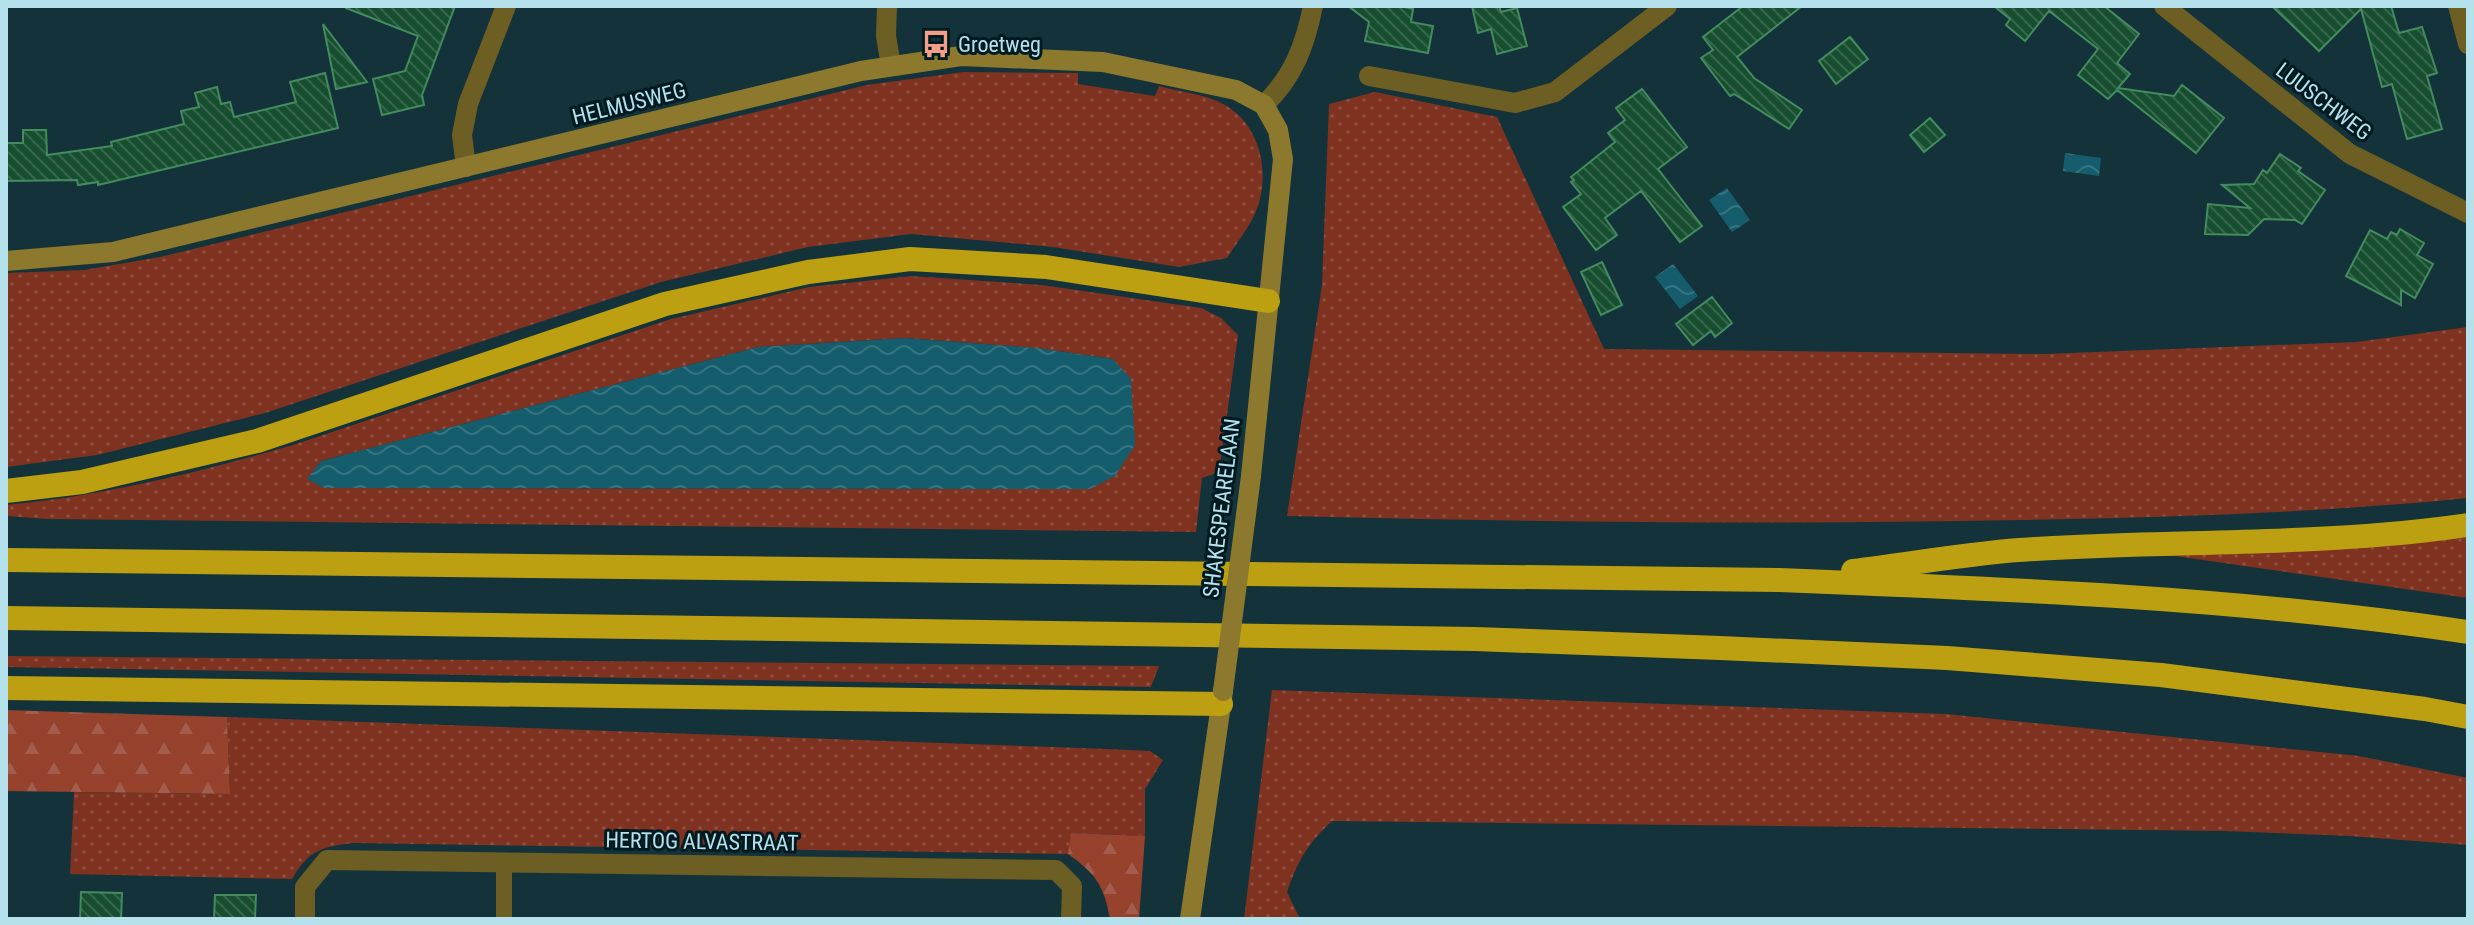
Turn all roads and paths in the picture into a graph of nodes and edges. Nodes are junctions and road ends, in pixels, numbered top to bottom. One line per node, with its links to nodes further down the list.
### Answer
1 (506, 6): 11 (street)
2 (887, 6): 8 (street)
3 (1313, 6): 10 (street)
4 (1667, 6): 9 (street)
5 (2164, 6): 12 (street, LUUSCHWEG)
6 (2458, 6): 7 (street)
7 (2468, 44)
8 (891, 66): 10 (street, HELMUSWEG); 11 (street, HELMUSWEG)
9 (1369, 76)
10 (1264, 105): 14 (street, SHAKESPEARELAAN)
11 (466, 167): 13 (street, HELMUSWEG)
12 (2468, 213)
13 (6, 261)
14 (1268, 301): 15 (highway); 22 (street, SHAKESPEARELAAN, bridge)
15 (6, 491)
16 (2468, 525): 18 (highway)
17 (6, 560): 18 (highway)
18 (1779, 580): 20 (highway)
19 (6, 618): 23 (highway)
20 (2468, 632)
21 (6, 688): 22 (highway)
22 (1222, 698): 28 (street, SHAKESPEARELAAN)
23 (2468, 717)
24 (504, 862): 25 (street, HERTOG ALVASTRAAT); 26 (lane); 27 (street, HERTOG ALVASTRAAT)
25 (305, 919)
26 (504, 919)
27 (1071, 919)
28 (1190, 919)

